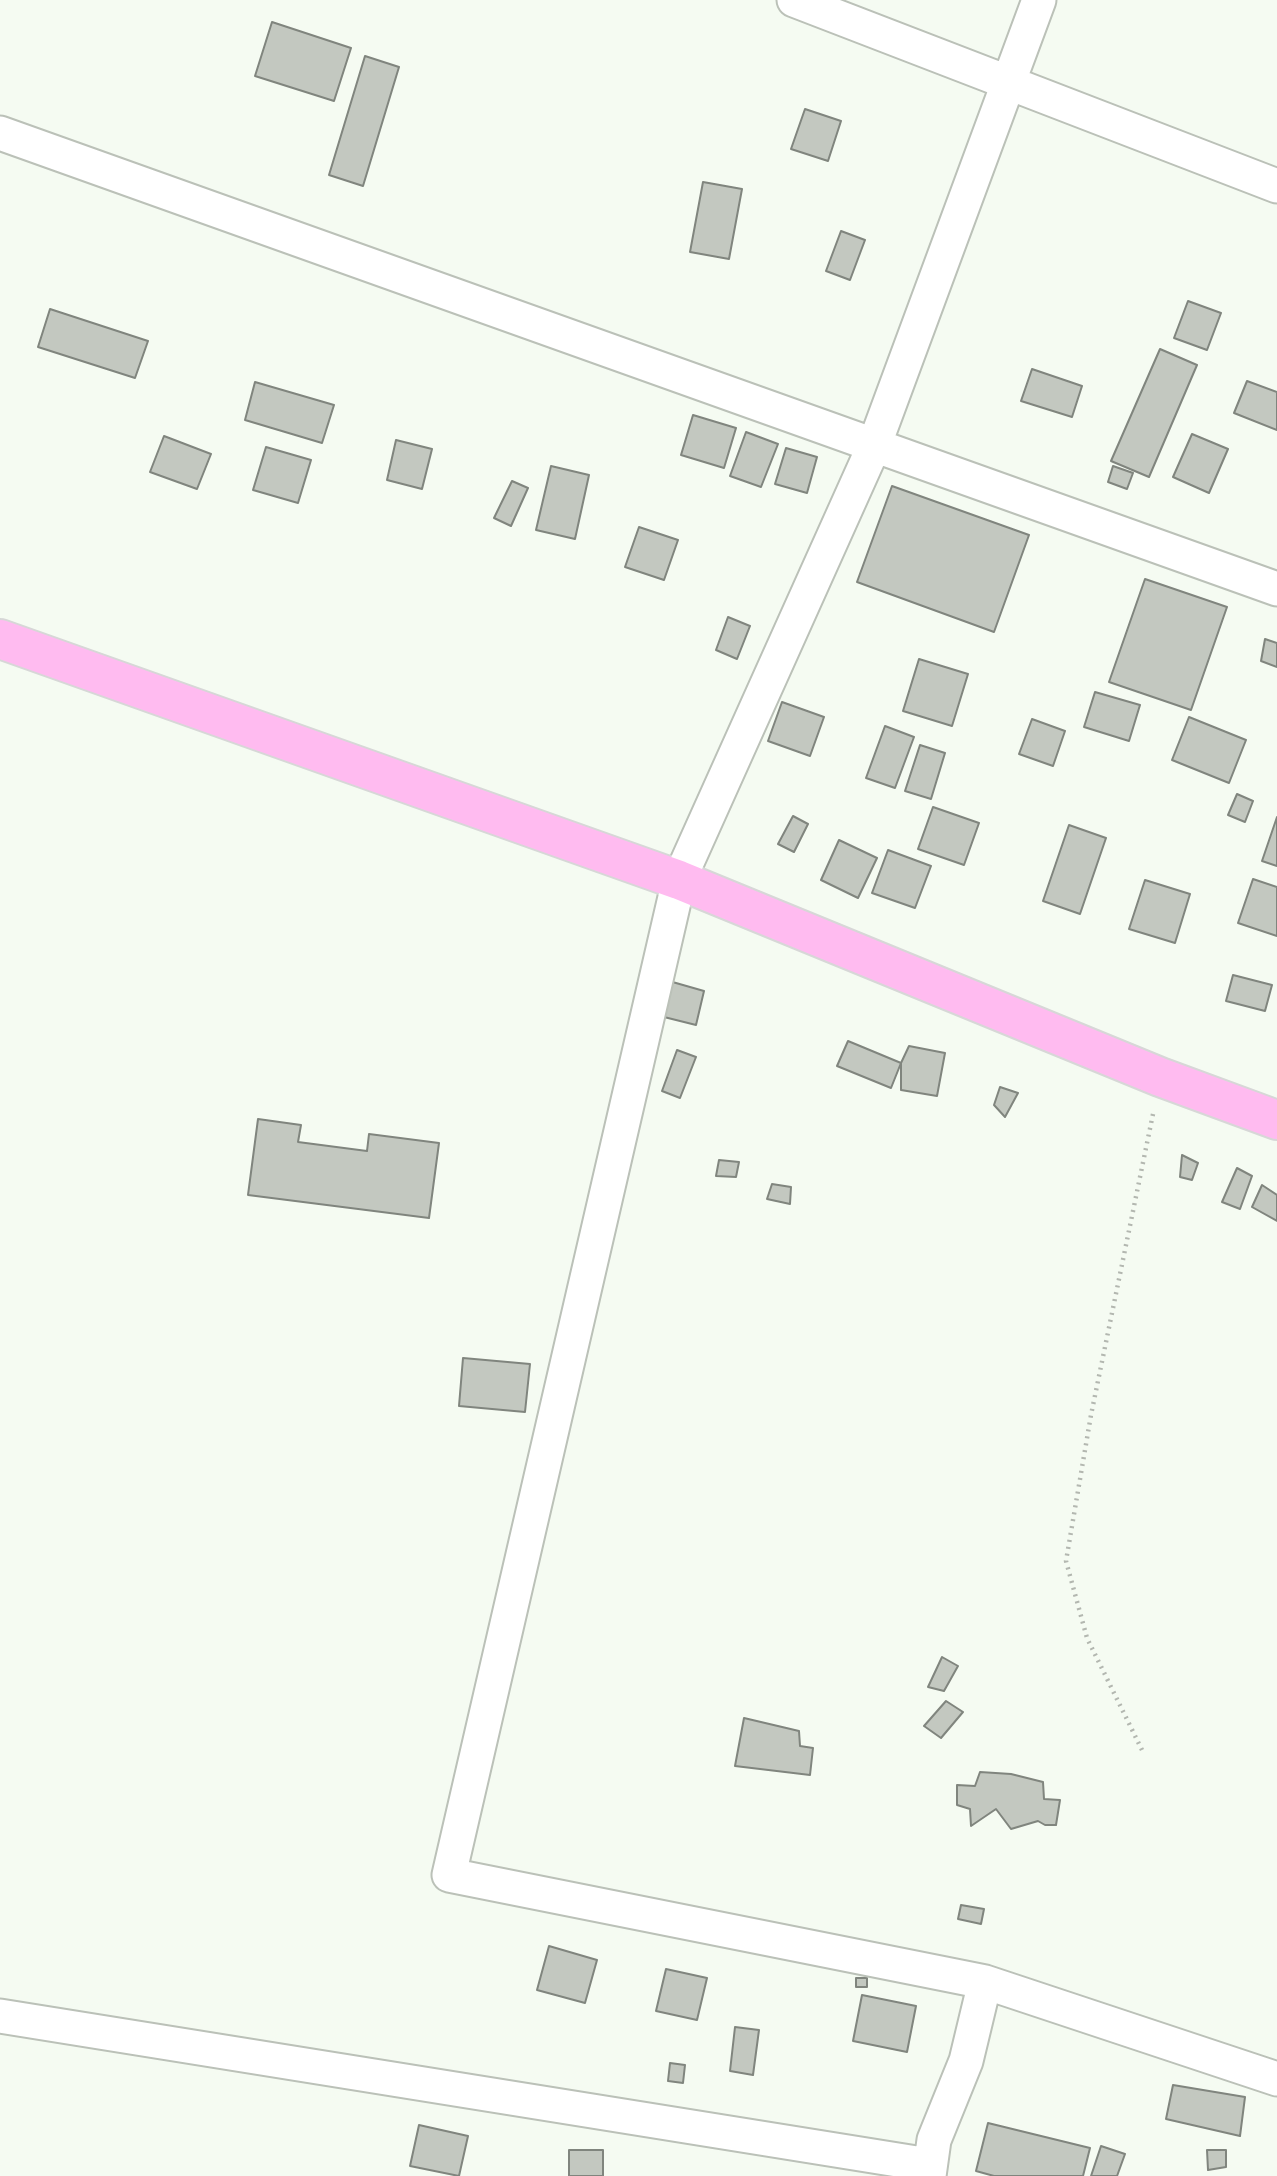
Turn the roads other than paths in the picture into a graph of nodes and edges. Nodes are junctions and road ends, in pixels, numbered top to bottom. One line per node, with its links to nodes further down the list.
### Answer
1 (794, 0): 3 (street)
2 (1039, 0): 3 (street)
3 (1008, 84): 5 (street); 6 (street)
4 (0, 133): 6 (street)
5 (1277, 186)
6 (874, 446): 7 (street); 9 (street)
7 (1277, 589)
8 (0, 639): 9 (highway)
9 (679, 880): 10 (highway); 11 (street)
10 (1277, 1120)
11 (985, 1982): 13 (street); 14 (street)
12 (0, 2016): 14 (street)
13 (1277, 2079)
14 (929, 2171)

